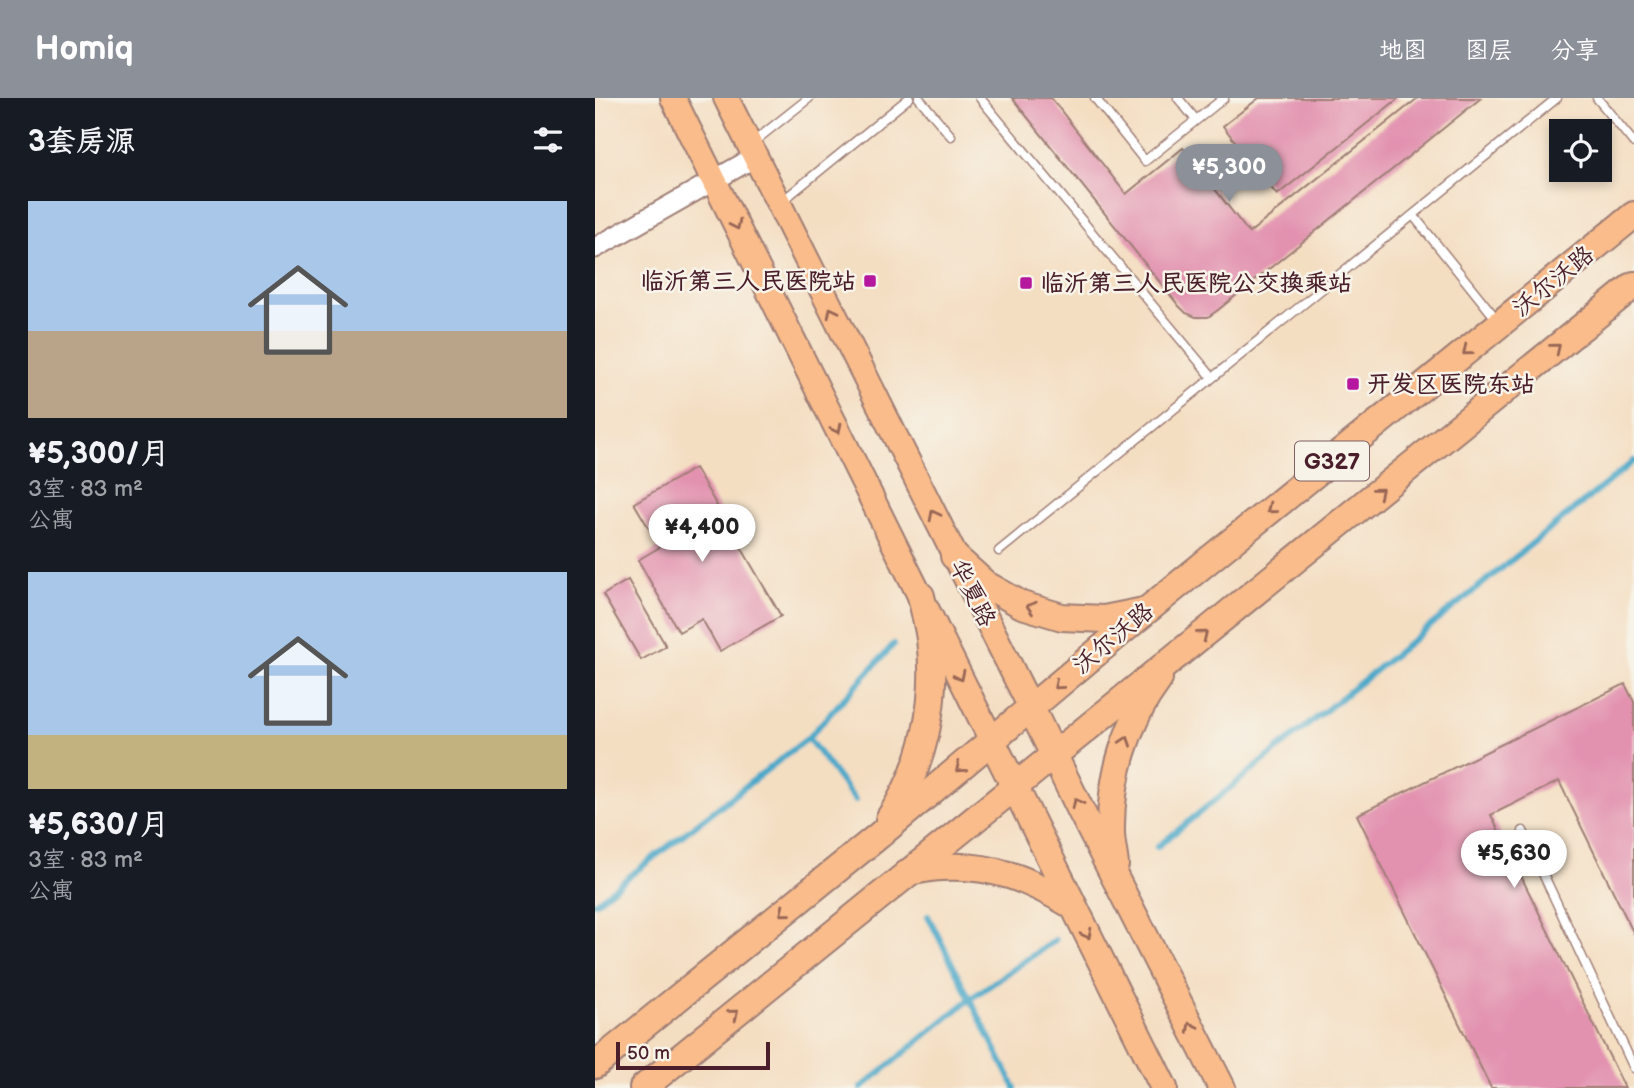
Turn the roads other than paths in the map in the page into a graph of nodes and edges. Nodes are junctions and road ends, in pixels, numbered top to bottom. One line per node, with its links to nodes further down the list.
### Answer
1 (673, 98): 16 (main road, 华夏路)
2 (726, 98): 15 (main road, 华夏路)
3 (809, 98): 15 (lane)
4 (909, 98): 17 (lane)
5 (919, 98): 13 (lane)
6 (980, 98): 23 (lane)
7 (1095, 98): 12 (lane)
8 (1178, 98): 12 (lane)
9 (1224, 98): 12 (lane)
10 (1557, 98): 18 (lane)
11 (1597, 98): 14 (lane)
12 (1196, 120)
13 (951, 136)
14 (1634, 143)
15 (752, 151): 16 (street); 17 (main road, 华夏路)
16 (714, 181): 20 (street); 26 (main road, 华夏路, one-way to 26)
17 (778, 204): 25 (main road, 华夏路, one-way to 17)
18 (1413, 215): 22 (lane); 23 (lane)
19 (1634, 215): 22 (highway, 沃尔沃路 / G327)
20 (595, 248)
21 (1634, 285): 28 (highway, G327, one-way to 21)
22 (1501, 324): 27 (highway, 沃尔沃路 / G327, one-way to 27)
23 (1212, 377): 24 (lane)
24 (999, 551)
25 (954, 556): 27 (highway, one-way to 25); 29 (main road, 华夏路)
26 (921, 596): 30 (main road, 华夏路, one-way to 30); 34 (highway)
27 (1146, 611): 29 (highway, 沃尔沃路 / G327, one-way to 29)
28 (1175, 658): 31 (highway, G327); 36 (highway, one-way to 28)
29 (1031, 708): 30 (highway, 沃尔沃路); 31 (highway, 华夏路)
30 (992, 741): 32 (highway, 华夏路); 34 (highway, 沃尔沃路, one-way to 34)
31 (1054, 755): 32 (highway); 36 (highway, 华夏路, one-way to 31)
32 (1014, 787): 35 (highway); 37 (highway, 华夏路)
33 (1523, 831): 39 (lane)
34 (877, 837): 38 (highway, 沃尔沃路, one-way to 38)
35 (908, 872): 37 (highway); 40 (highway, one-way to 35)
36 (1117, 880): 42 (highway, 华夏路, one-way to 36)
37 (1073, 906): 41 (highway, 华夏路, one-way to 41)
38 (595, 1065)
39 (1634, 1068)
40 (643, 1088)
41 (1164, 1088)
42 (1222, 1088)

